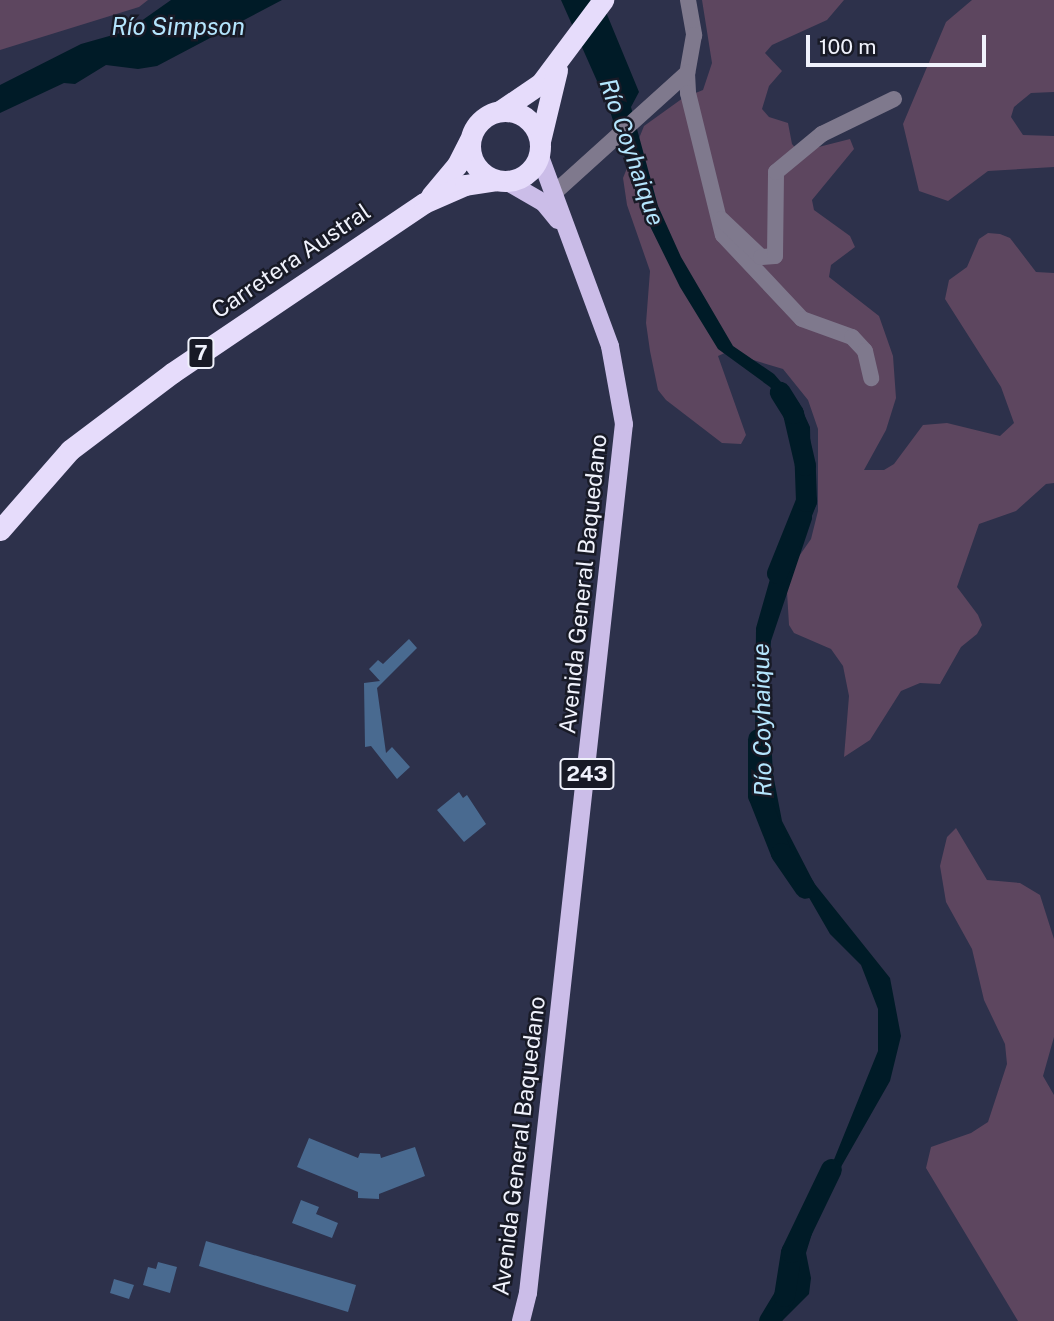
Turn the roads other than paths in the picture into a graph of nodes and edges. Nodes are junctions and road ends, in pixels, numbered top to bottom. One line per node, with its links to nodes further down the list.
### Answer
1 (603, 0): 3 (highway, 7)
2 (688, 0): 4 (street)
3 (560, 63): 6 (highway, 7); 8 (highway, 7)
4 (687, 73): 10 (street); 12 (street)
5 (894, 99): 12 (street)
6 (500, 111): 7 (highway, 7); 8 (highway)
7 (470, 138): 9 (highway); 11 (highway, Carretera Austral / 7)
8 (540, 148): 9 (highway, 7); 10 (main road, Avenida General Baquedano / 243)
9 (501, 180): 11 (highway, Carretera Austral / 7); 13 (main road, Avenida General Baquedano / 243)
10 (553, 194): 13 (main road, Avenida General Baquedano / 243)
11 (424, 203): 15 (highway, Carretera Austral / 7)
12 (718, 216): 14 (street)
13 (568, 234): 16 (main road, Avenida General Baquedano / 243)
14 (871, 378)
15 (0, 530)
16 (521, 1321)

